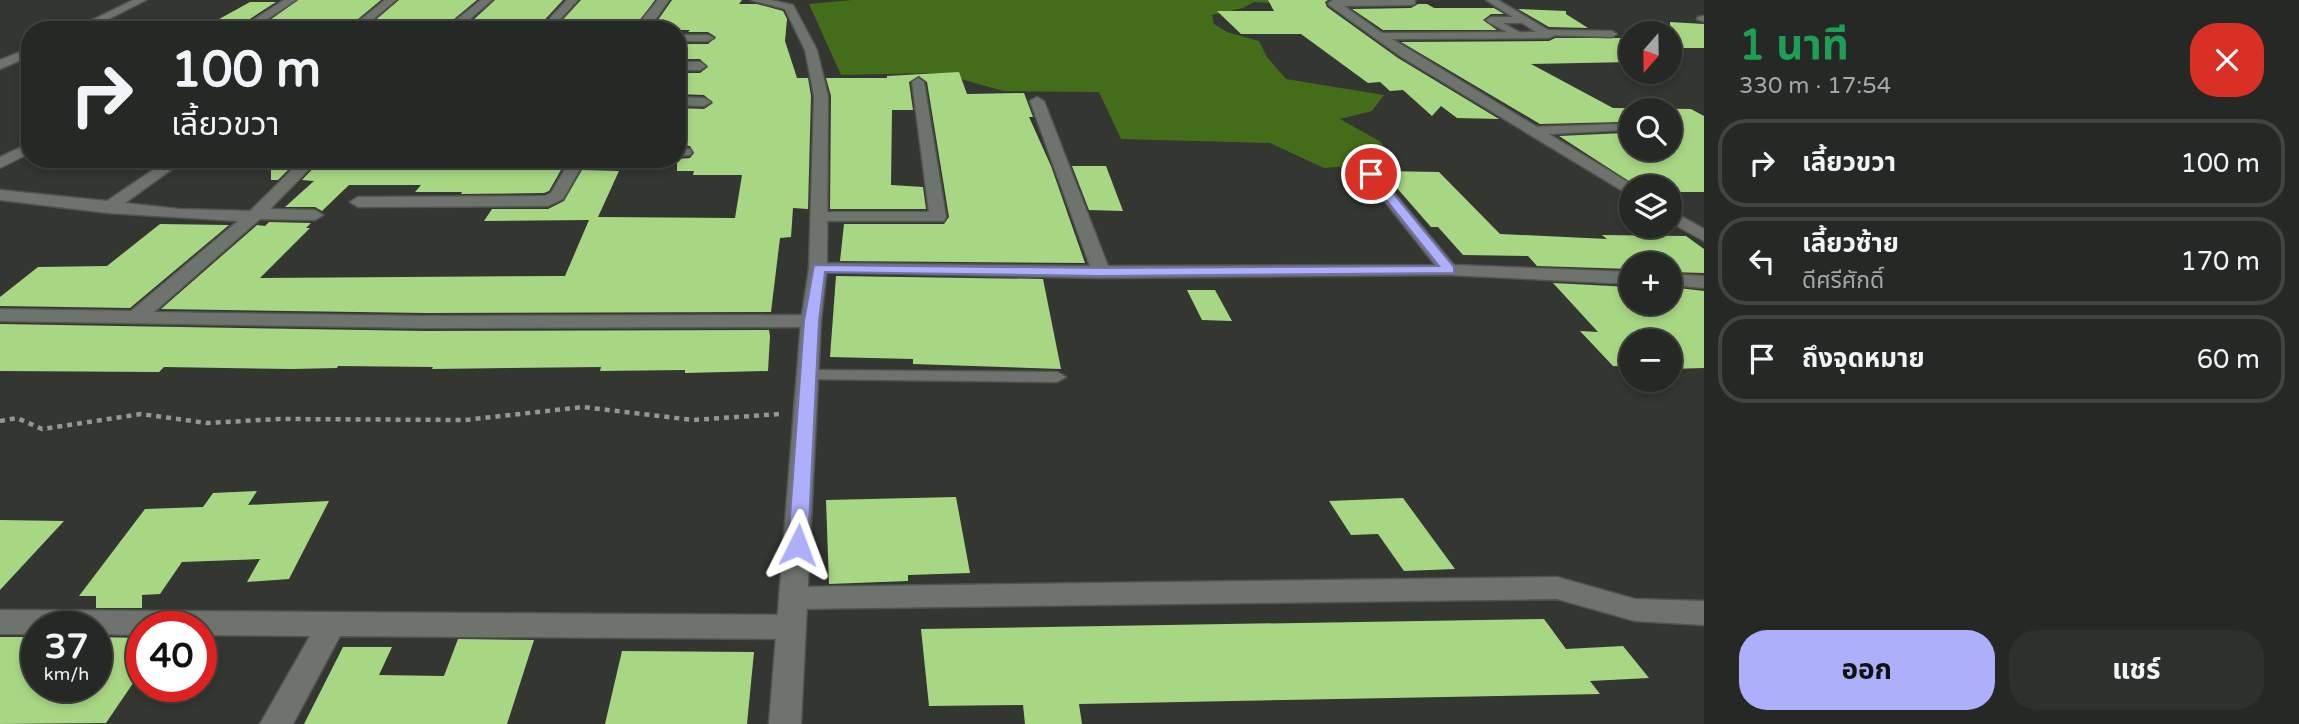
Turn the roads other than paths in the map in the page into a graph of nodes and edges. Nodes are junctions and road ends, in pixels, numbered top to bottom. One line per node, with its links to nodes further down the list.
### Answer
1 (141, 0): 11 (street)
2 (291, 0): 12 (street)
3 (391, 0): 13 (street)
4 (487, 0): 14 (street)
5 (573, 0): 15 (street)
6 (664, 0): 16 (street)
7 (756, 0): 45 (street)
8 (1409, 0): 20 (street)
9 (1491, 0): 10 (street)
10 (1524, 20): 17 (street); 19 (lane)
11 (96, 21)
12 (257, 21)
13 (364, 21)
14 (465, 21)
15 (553, 21)
16 (646, 21)
17 (1545, 33): 18 (lane); 19 (street)
18 (1612, 34)
19 (1518, 35): 20 (street)
20 (1382, 36): 32 (street)
21 (686, 38): 22 (street)
22 (708, 38)
23 (21, 55): 24 (street)
24 (0, 65)
25 (686, 66): 26 (street)
26 (700, 66)
27 (918, 82): 45 (street)
28 (686, 102): 29 (street)
29 (704, 102)
30 (1037, 102): 50 (street)
31 (1619, 128): 32 (lane)
32 (1532, 131): 39 (street)
33 (21, 152): 34 (street)
34 (0, 163)
35 (166, 168): 42 (street)
36 (303, 168): 43 (street)
37 (574, 168): 41 (street)
38 (1371, 174): 49 (street)
39 (1619, 184)
40 (0, 195): 42 (street)
41 (358, 202)
42 (108, 208): 43 (street)
43 (254, 215): 44 (street); 55 (street)
44 (315, 215)
45 (820, 216): 48 (street)
46 (1682, 222): 47 (street)
47 (1704, 236)
48 (818, 268): 50 (street); 56 (street)
49 (1449, 270): 50 (street); 51 (street)
50 (1101, 272)
51 (1619, 277)
52 (1682, 281): 53 (street)
53 (1704, 282)
54 (0, 315): 55 (street)
55 (136, 317): 56 (street)
56 (811, 321): 57 (street)
57 (808, 375): 58 (lane); 59 (street)
58 (1057, 377)
59 (795, 598): 60 (street); 63 (street)
60 (1704, 613)
61 (0, 622): 62 (street)
62 (332, 624): 63 (street); 64 (street)
63 (792, 628): 65 (street)
64 (276, 724)
65 (785, 724)

